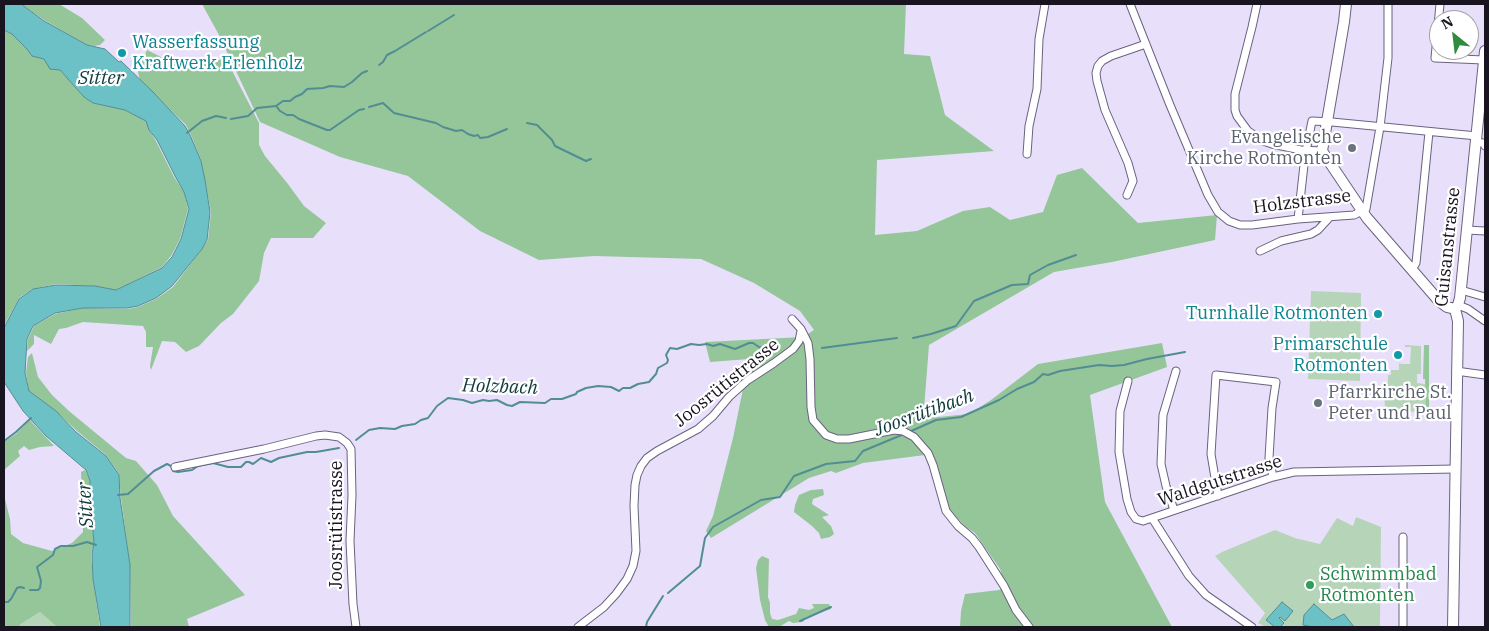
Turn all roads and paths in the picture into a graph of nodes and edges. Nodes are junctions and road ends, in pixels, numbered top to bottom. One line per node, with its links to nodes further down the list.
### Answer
1 (1045, 4): 15 (street)
2 (1130, 4): 7 (street, Holzstrasse)
3 (1257, 4): 13 (street)
4 (1346, 4): 9 (street)
5 (1388, 4): 10 (street)
6 (1440, 4): 8 (street)
7 (1146, 44): 16 (street); 19 (street, Holzstrasse)
8 (1485, 55): 12 (street, Guisanstrasse)
9 (1327, 122): 10 (street); 13 (street); 14 (street)
10 (1380, 127): 11 (street); 17 (street)
11 (1429, 132): 12 (street); 23 (street)
12 (1479, 141): 20 (street, Guisanstrasse)
13 (1307, 150): 14 (street); 19 (street)
14 (1322, 151): 17 (street)
15 (1027, 154)
16 (1127, 195)
17 (1363, 211): 18 (street, Holzstrasse); 23 (street, Holzstrasse)
18 (1330, 217): 19 (street, Holzstrasse); 22 (street)
19 (1298, 218)
20 (1466, 230): 21 (street); 24 (street, Guisanstrasse)
21 (1485, 231)
22 (1260, 251)
23 (1413, 268): 26 (street, Holzstrasse)
24 (1461, 290): 25 (street); 26 (street, Guisanstrasse)
25 (1485, 297)
26 (1457, 307): 28 (street); 31 (street, Guisanstrasse)
27 (792, 319): 29 (street)
28 (1485, 321)
29 (801, 329): 43 (street, Joosrütistrasse); 44 (street)
30 (1176, 371): 38 (street)
31 (1456, 371): 32 (street); 35 (street, Guisanstrasse)
32 (1485, 375)
33 (1128, 381): 39 (street, Waldgutstrasse)
34 (175, 467): 42 (street, Joosrütistrasse)
35 (1455, 469): 36 (street, Waldgutstrasse); 47 (street, Guisanstrasse)
36 (1273, 477): 37 (street, Waldgutstrasse); 37 (street)
37 (1218, 496): 38 (street, Waldgutstrasse)
38 (1174, 510): 39 (street, Waldgutstrasse)
39 (1152, 518): 41 (street)
40 (1403, 537): 46 (street)
41 (1244, 625): 45 (street)
42 (356, 627)
43 (578, 627)
44 (1029, 627)
45 (1252, 627)
46 (1403, 627)
47 (1453, 627)

